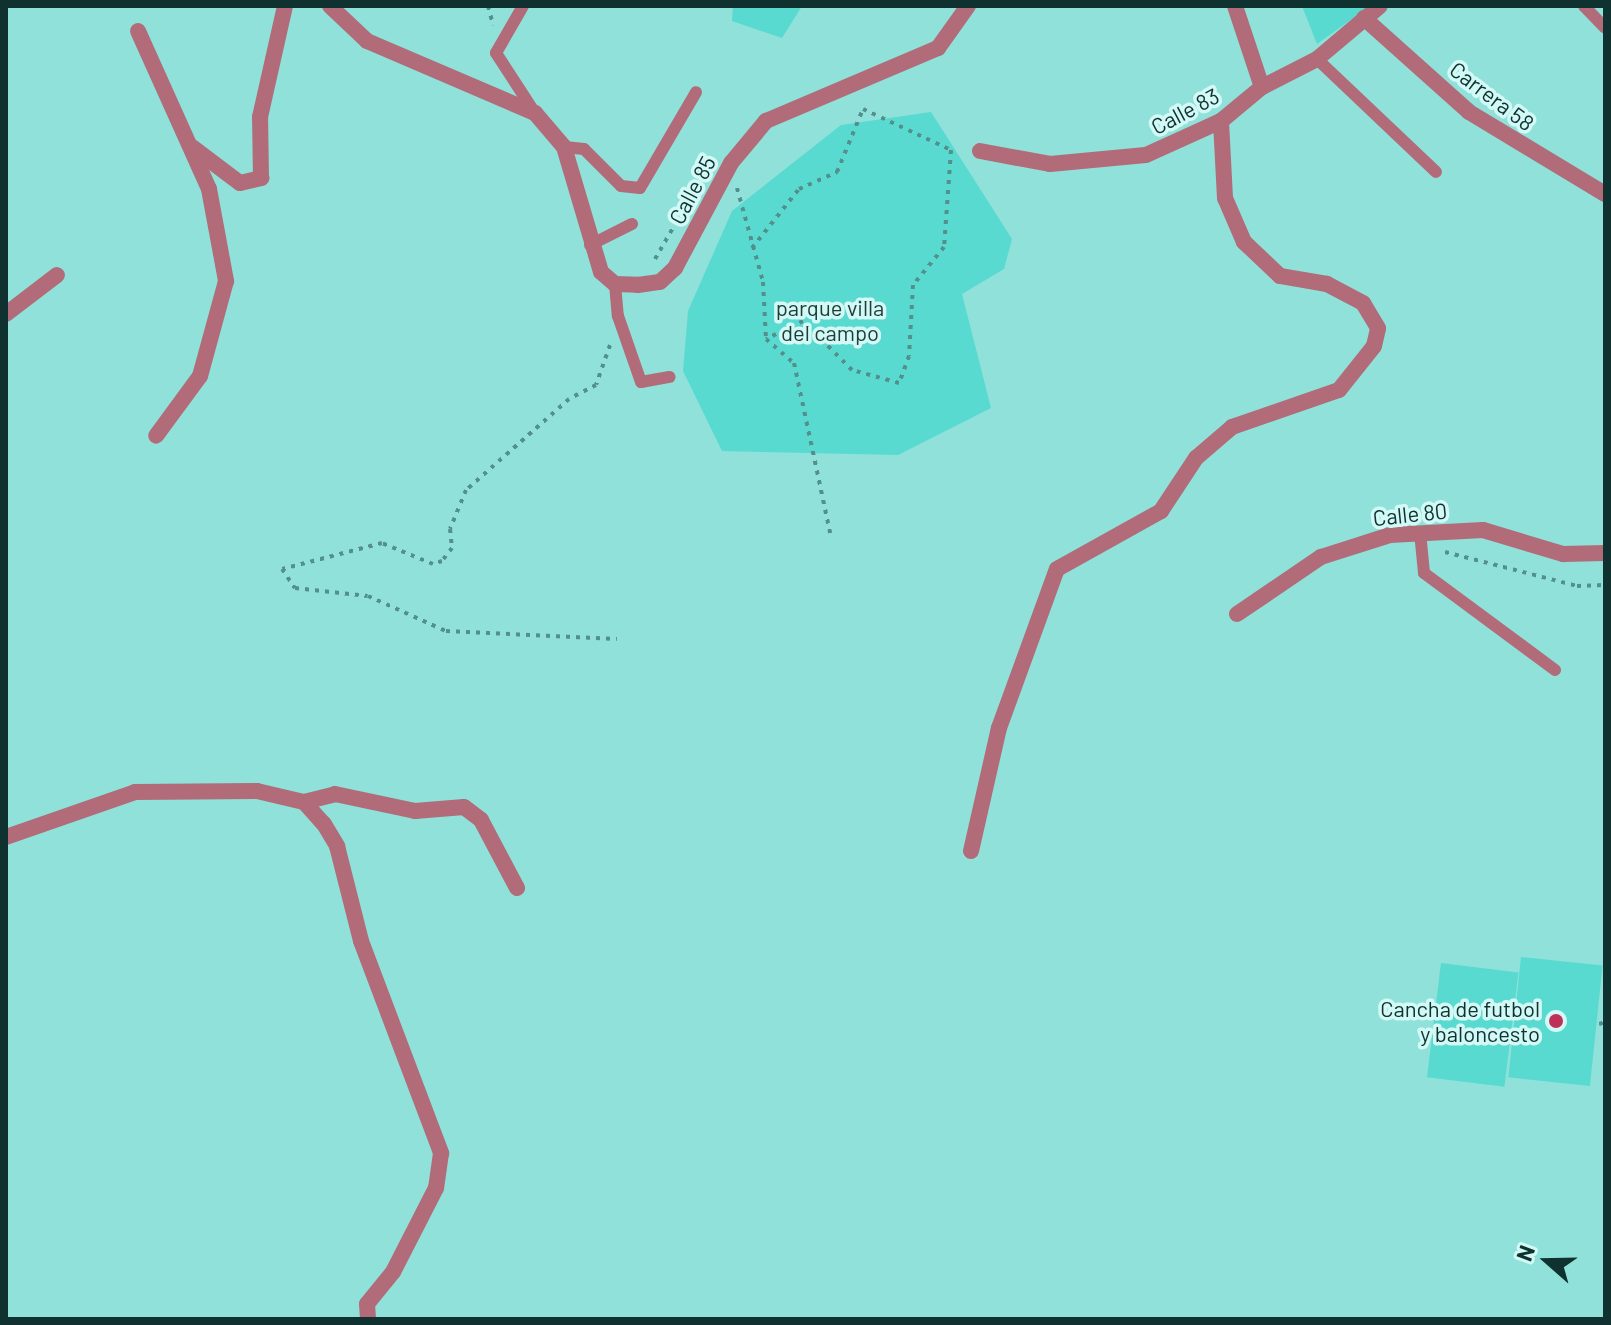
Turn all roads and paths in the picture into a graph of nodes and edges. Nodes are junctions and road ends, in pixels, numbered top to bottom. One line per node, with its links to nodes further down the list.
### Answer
1 (285, 6): 18 (street)
2 (330, 6): 16 (street)
3 (523, 6): 12 (lane)
4 (968, 6): 21 (street, Calle 85)
5 (1235, 6): 14 (street)
6 (1380, 6): 9 (street, Calle 83)
7 (1584, 6): 10 (lane)
8 (487, 7): 12 (path)
9 (1364, 18): 13 (street, Calle 83); 23 (street, Carrera 58)
10 (1605, 28)
11 (138, 31): 18 (street)
12 (499, 38): 16 (lane)
13 (1317, 59): 14 (street, Calle 83); 22 (lane)
14 (1262, 87): 17 (street, Calle 83)
15 (696, 92): 19 (lane)
16 (535, 113): 19 (street)
17 (1221, 121): 20 (street, Calle 83); 43 (street)
18 (192, 147): 33 (street)
19 (564, 147): 25 (street)
20 (980, 151)
21 (731, 163): 26 (path); 28 (street, Calle 85)
22 (1436, 172)
23 (1605, 194)
24 (632, 224): 25 (lane)
25 (590, 245): 28 (street)
26 (752, 248): 31 (path); 31 (path)
27 (57, 275): 29 (street)
28 (615, 284): 30 (lane)
29 (6, 314)
30 (618, 316): 32 (lane); 39 (path)
31 (766, 339): 34 (path)
32 (670, 377)
33 (156, 436)
34 (830, 533)
35 (1420, 540): 36 (street, Calle 80); 37 (path); 38 (street, Calle 80); 40 (lane)
36 (1605, 553)
37 (1605, 585)
38 (1237, 614)
39 (617, 639)
40 (1555, 670)
41 (304, 802): 42 (street); 44 (street); 45 (street)
42 (6, 837)
43 (971, 851)
44 (517, 888)
45 (368, 1319)

